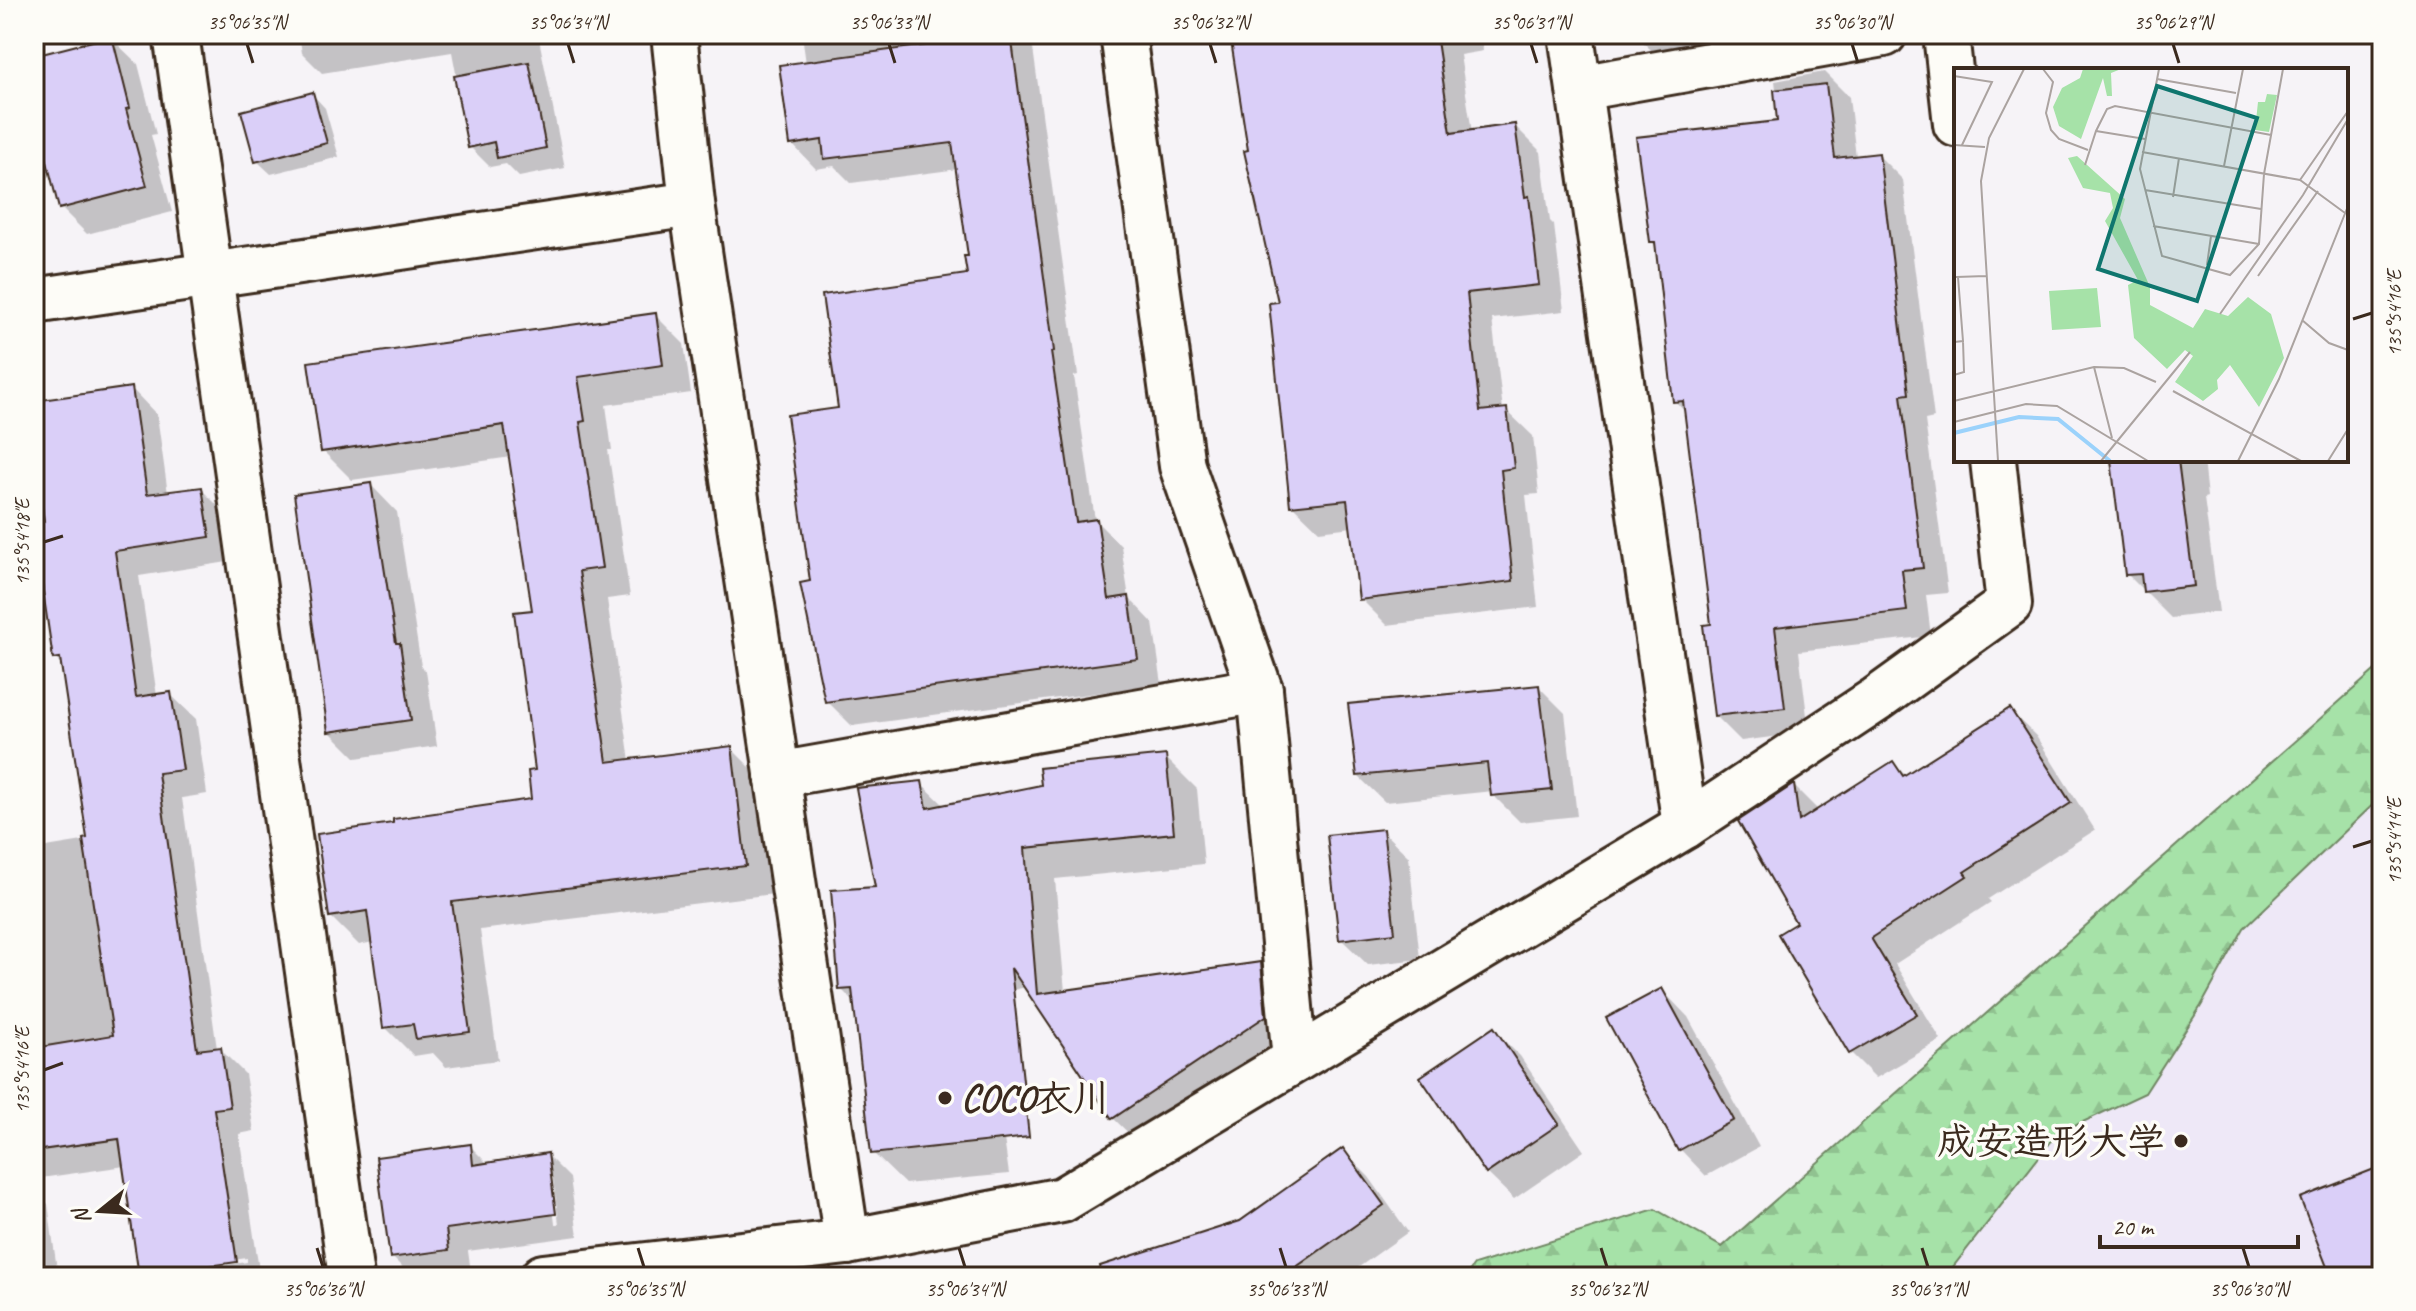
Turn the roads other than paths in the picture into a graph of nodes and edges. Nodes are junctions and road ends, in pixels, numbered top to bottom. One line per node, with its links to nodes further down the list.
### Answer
1 (176, 34): 10 (street)
2 (674, 34): 9 (street)
3 (1123, 34): 13 (street)
4 (1571, 34): 7 (street)
5 (1884, 34): 7 (street)
6 (1946, 34): 8 (street)
7 (1579, 88): 15 (street)
8 (1954, 106)
9 (692, 204): 10 (street); 14 (street)
10 (210, 275): 11 (street); 19 (street)
11 (34, 301)
12 (1993, 462): 15 (street)
13 (1260, 690): 14 (street); 16 (street)
14 (777, 775): 17 (street)
15 (1685, 826): 16 (street)
16 (1295, 1060): 17 (street)
17 (847, 1242): 18 (street)
18 (681, 1269): 20 (street)
19 (351, 1277)
20 (543, 1277)

